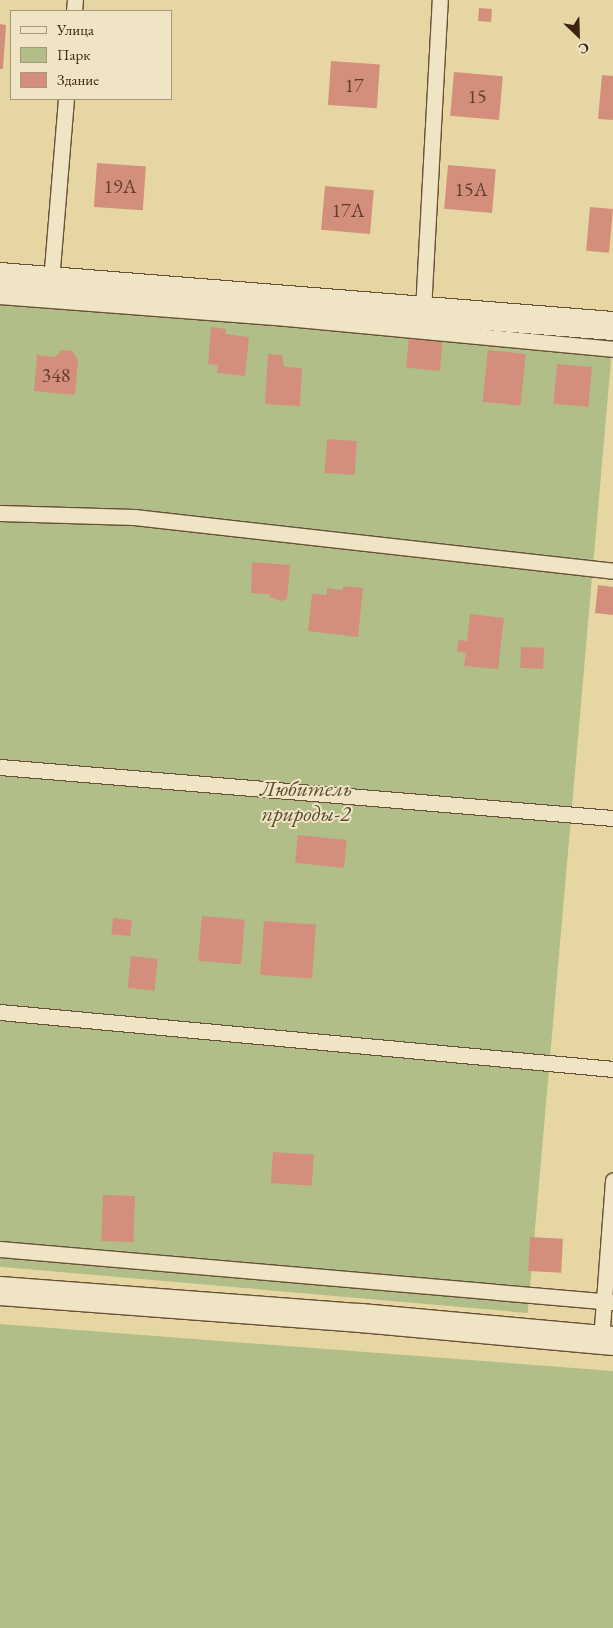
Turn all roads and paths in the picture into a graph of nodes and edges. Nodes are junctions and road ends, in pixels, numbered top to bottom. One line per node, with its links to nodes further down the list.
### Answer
1 (440, 0): 6 (lane)
2 (66, 100): 4 (lane)
3 (0, 277): 4 (street)
4 (51, 281): 6 (street)
5 (0, 296): 8 (lane)
6 (423, 310): 7 (street)
7 (613, 326)
8 (613, 349)
9 (0, 512): 10 (lane)
10 (613, 571)
11 (0, 767): 12 (lane)
12 (613, 818)
13 (0, 1012): 14 (lane)
14 (613, 1069)
15 (613, 1180): 18 (lane)
16 (0, 1249): 18 (lane)
17 (0, 1291): 19 (street)
18 (608, 1301): 19 (lane)
19 (607, 1341)

